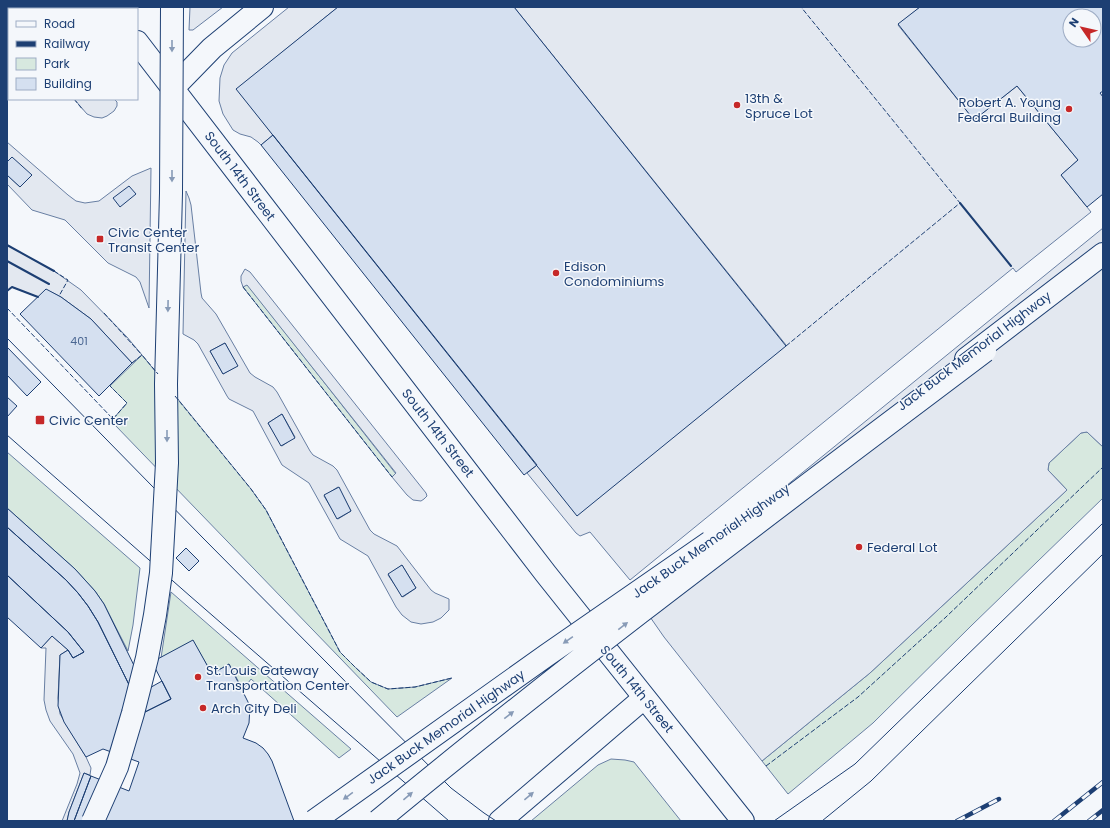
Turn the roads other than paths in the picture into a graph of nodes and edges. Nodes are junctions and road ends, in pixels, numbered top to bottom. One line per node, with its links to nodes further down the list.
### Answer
1 (172, 7): 8 (main road, one-way to 8, bridge)
2 (262, 7): 4 (main road)
3 (138, 43): 4 (main road, South 14th Street)
4 (173, 88): 7 (main road, South 14th Street)
5 (1103, 254): 9 (main road, Jack Buck Memorial Highway, one-way to 9, bridge)
6 (1103, 260): 10 (main road, Jack Buck Memorial Highway, one-way to 6, bridge)
7 (644, 698): 11 (main road, one-way to 7); 12 (main road, South 14th Street)
8 (93, 821)
9 (314, 821)
10 (378, 821)
11 (500, 821)
12 (743, 821)

